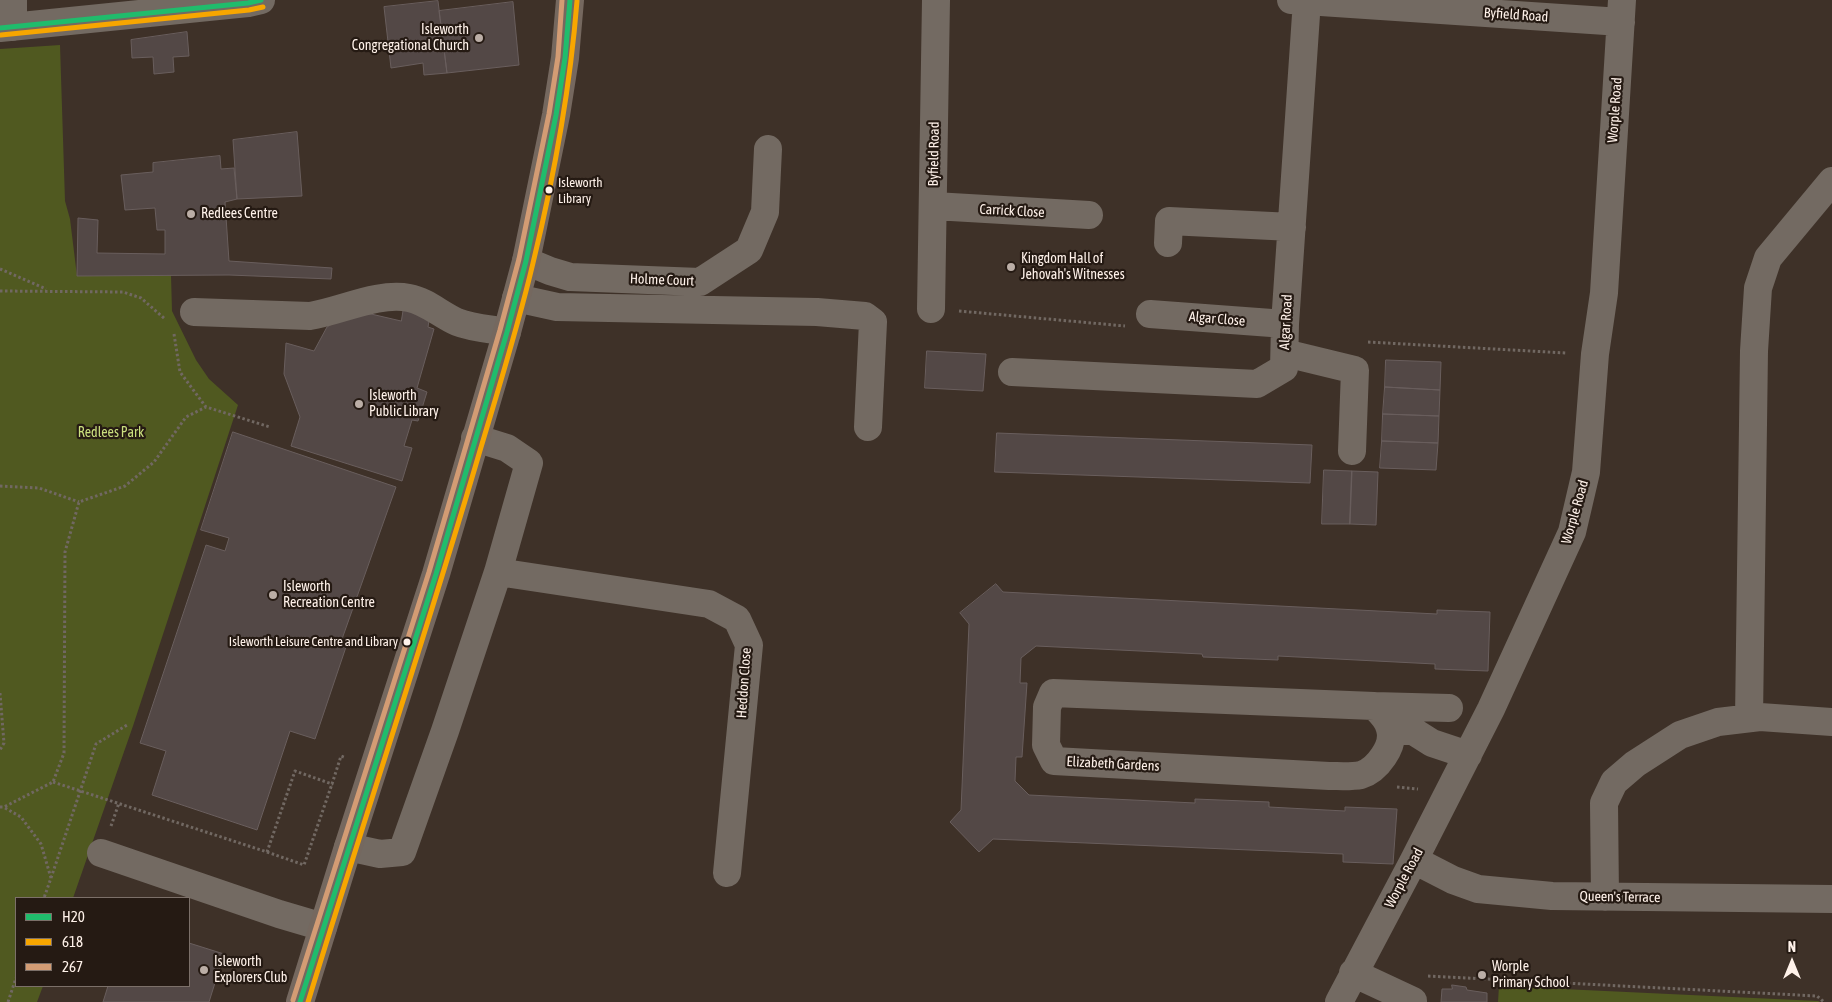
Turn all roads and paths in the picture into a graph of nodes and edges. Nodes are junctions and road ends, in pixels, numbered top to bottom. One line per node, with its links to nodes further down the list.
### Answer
1 (13, 0): 7 (street)
2 (261, 0): 7 (street)
3 (570, 0): 14 (main road)
4 (936, 0): 10 (street, Byfield Road)
5 (1302, 0): 6 (street, Byfield Road); 12 (street, Algar Road)
6 (1621, 11): 43 (street, Worple Road)
7 (6, 28)
8 (768, 149): 14 (street, Holme Court)
9 (1832, 181): 38 (street)
10 (934, 206): 11 (street, Carrick Close); 19 (street, Byfield Road)
11 (1089, 216)
12 (1292, 227): 13 (street); 23 (street, Algar Road)
13 (1168, 243)
14 (526, 261): 18 (main road)
15 (0, 269): 17 (path)
16 (0, 290): 17 (path)
17 (49, 291): 22 (path)
18 (516, 298): 24 (main road); 29 (street)
19 (931, 308)
20 (1150, 314): 23 (street, Algar Close)
21 (183, 319): 24 (street); 27 (path)
22 (167, 321)
23 (1285, 324): 25 (street, Algar Road)
24 (507, 332): 30 (main road)
25 (1284, 353): 26 (street, Algar Road); 31 (street)
26 (1012, 372)
27 (206, 407): 28 (path); 33 (path)
28 (270, 427)
29 (868, 427)
30 (475, 438): 34 (street); 44 (main road)
31 (1352, 451)
32 (0, 486): 33 (path)
33 (79, 502): 46 (path)
34 (498, 572): 51 (street); 55 (street, Heddon Close)
35 (0, 693): 42 (path)
36 (1374, 706): 37 (street, Elizabeth Gardens); 41 (street); 45 (street, Elizabeth Gardens)
37 (1449, 708)
38 (1749, 718): 39 (street); 58 (street)
39 (1832, 722)
40 (127, 724): 48 (path)
41 (1389, 741): 43 (street); 45 (street)
42 (0, 750)
43 (1468, 754): 49 (street, Worple Road)
44 (374, 767): 47 (path); 51 (main road)
45 (1360, 775): 49 (path)
46 (53, 782): 48 (path); 50 (path)
47 (332, 784): 52 (path); 52 (path)
48 (81, 791): 52 (path); 56 (path)
49 (1446, 799): 54 (street, Worple Road)
50 (2, 807): 56 (path)
51 (348, 846): 60 (main road)
52 (267, 852)
53 (101, 853): 60 (street)
54 (1414, 860): 58 (street, Queen's Terrace); 61 (street, Worple Road)
55 (727, 873)
56 (51, 878): 57 (path)
57 (44, 897)
58 (1605, 897): 59 (street, Queen's Terrace)
59 (1832, 899)
60 (323, 927): 65 (main road)
61 (1353, 973): 66 (street, Worple Road); 67 (street)
62 (1424, 976): 68 (path)
63 (15, 981): 64 (path)
64 (8, 1002)
65 (300, 1002)
66 (1339, 1002)
67 (1413, 1002)
68 (1824, 1002)

